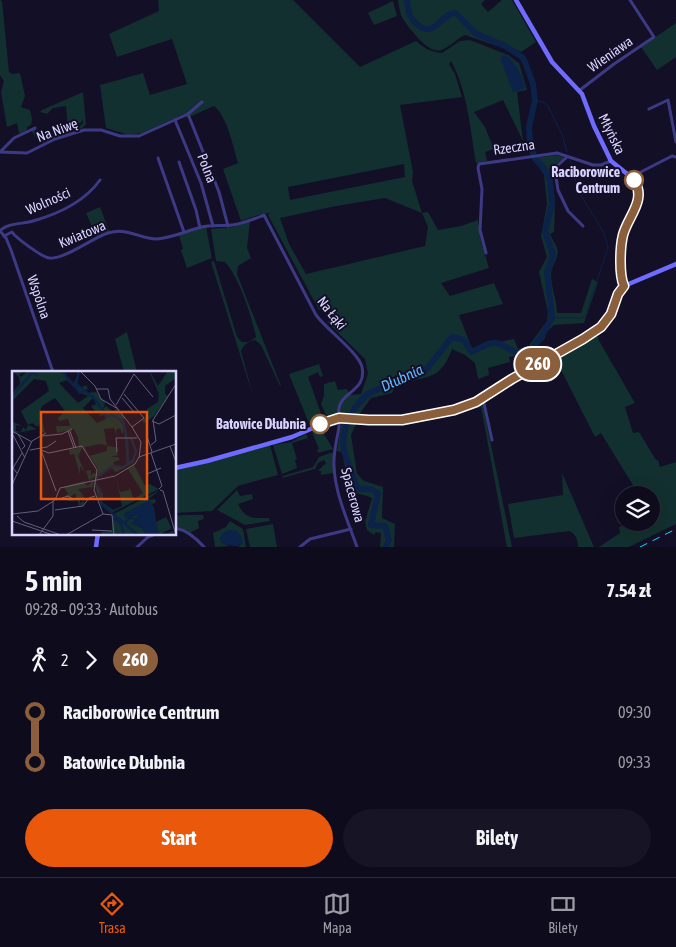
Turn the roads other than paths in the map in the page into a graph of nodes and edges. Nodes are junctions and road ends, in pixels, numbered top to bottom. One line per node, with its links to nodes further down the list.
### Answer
1 (516, 0): 3 (street, Młyńska)
2 (630, 0): 3 (street, Wieniawa)
3 (580, 90): 15 (street, Młyńska)
4 (202, 102): 6 (street, Na Niwę)
5 (649, 109): 9 (street)
6 (188, 114): 7 (street, Na Niwę); 21 (street)
7 (174, 120): 11 (street, Na Niwę); 20 (street, Polna)
8 (35, 128): 11 (street)
9 (676, 142)
10 (676, 150): 12 (street)
11 (0, 152)
12 (674, 156): 17 (street)
13 (567, 157): 15 (street, Rzeczna); 22 (street); 27 (street, Rzeczna)
14 (158, 158): 25 (street)
15 (611, 161): 17 (street, Młyńska)
16 (179, 162): 23 (street)
17 (631, 177): 29 (street)
18 (100, 180): 24 (street, Wolności)
19 (264, 215): 21 (street, Kwiatowa); 32 (street, Na Łąki)
20 (213, 226): 21 (street, Kwiatowa); 23 (street, Kwiatowa)
21 (228, 226)
22 (583, 226)
23 (200, 228): 25 (street, Kwiatowa)
24 (0, 231): 26 (street, Wspólna)
25 (184, 232): 26 (street, Kwiatowa)
26 (4, 236): 30 (street, Wspólna)
27 (486, 253)
28 (676, 264): 29 (street)
29 (624, 286): 31 (street)
30 (53, 371)
31 (483, 399): 32 (street); 33 (street)
32 (342, 418): 34 (street); 36 (street, Spacerowa)
33 (492, 440)
34 (176, 468)
35 (176, 528): 39 (street)
36 (350, 528): 40 (street); 41 (street, Spacerowa)
37 (156, 534): 38 (street)
38 (136, 547)
39 (204, 547)
40 (300, 547)
41 (357, 547)

